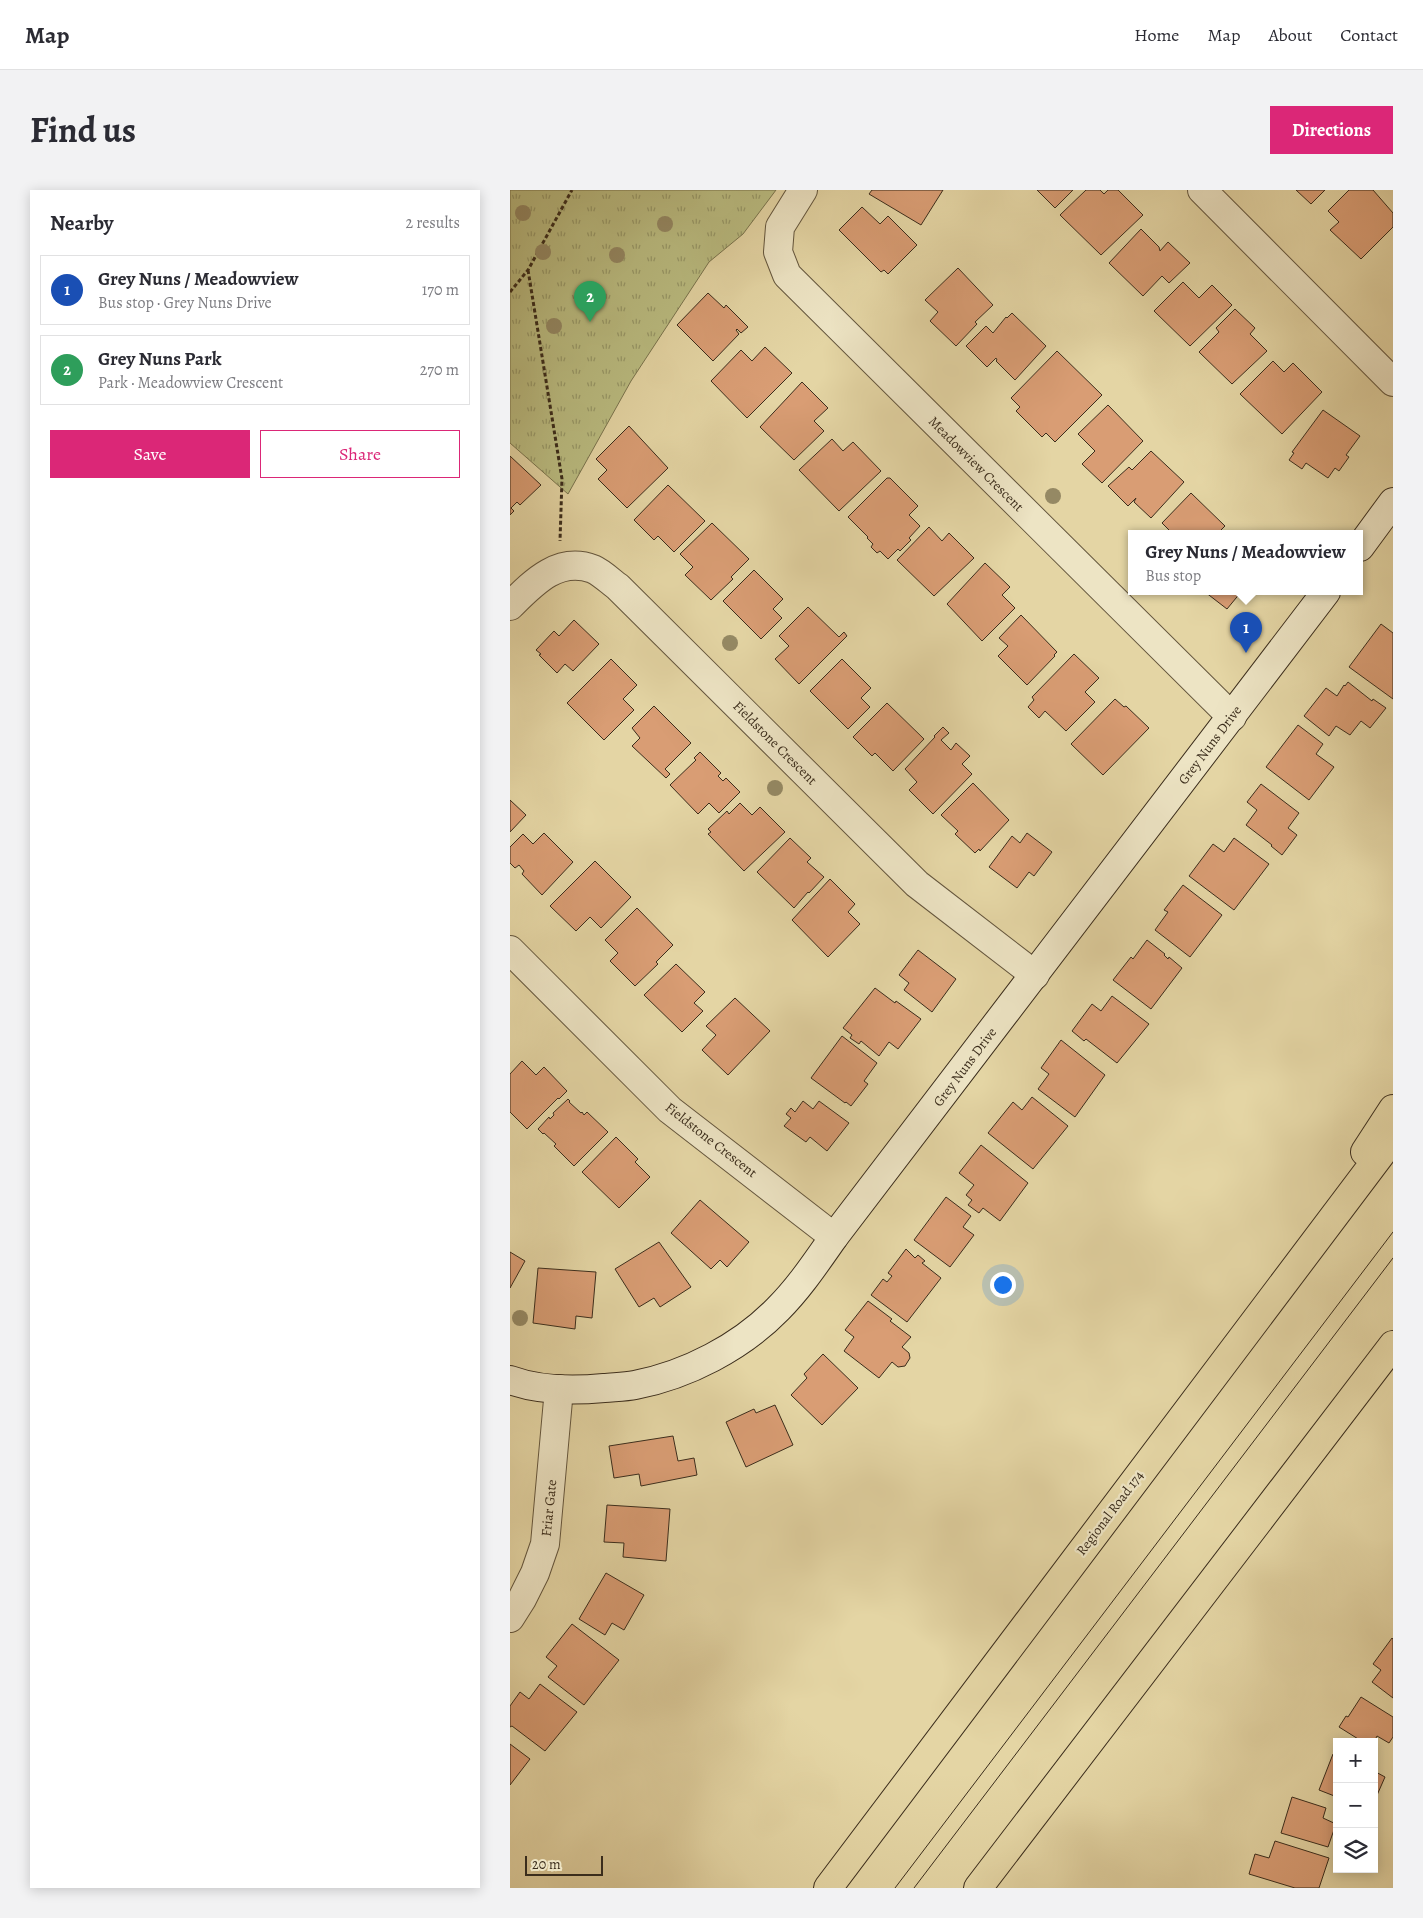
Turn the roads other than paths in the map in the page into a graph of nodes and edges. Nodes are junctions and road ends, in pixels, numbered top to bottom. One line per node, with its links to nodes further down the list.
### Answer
1 (803, 190): 8 (street, Meadowview Crescent)
2 (1202, 190): 3 (street)
3 (1393, 382)
4 (1393, 502): 5 (street)
5 (1363, 542)
6 (1324, 595): 8 (street, Grey Nuns Drive)
7 (510, 606): 10 (street, Fieldstone Crescent)
8 (1232, 716): 10 (street, Grey Nuns Drive)
9 (510, 950): 13 (street, Fieldstone Crescent)
10 (1035, 975): 13 (street, Grey Nuns Drive)
11 (1393, 1109): 14 (highway)
12 (1393, 1138): 14 (highway, Regional Road 174)
13 (834, 1237): 17 (street, Grey Nuns Drive)
14 (1251, 1327): 19 (highway, Regional Road 174)
15 (1393, 1346): 20 (highway)
16 (510, 1380): 17 (street, Grey Nuns Drive)
17 (559, 1389): 18 (street, Friar Gate)
18 (510, 1618)
19 (828, 1888)
20 (978, 1888)

